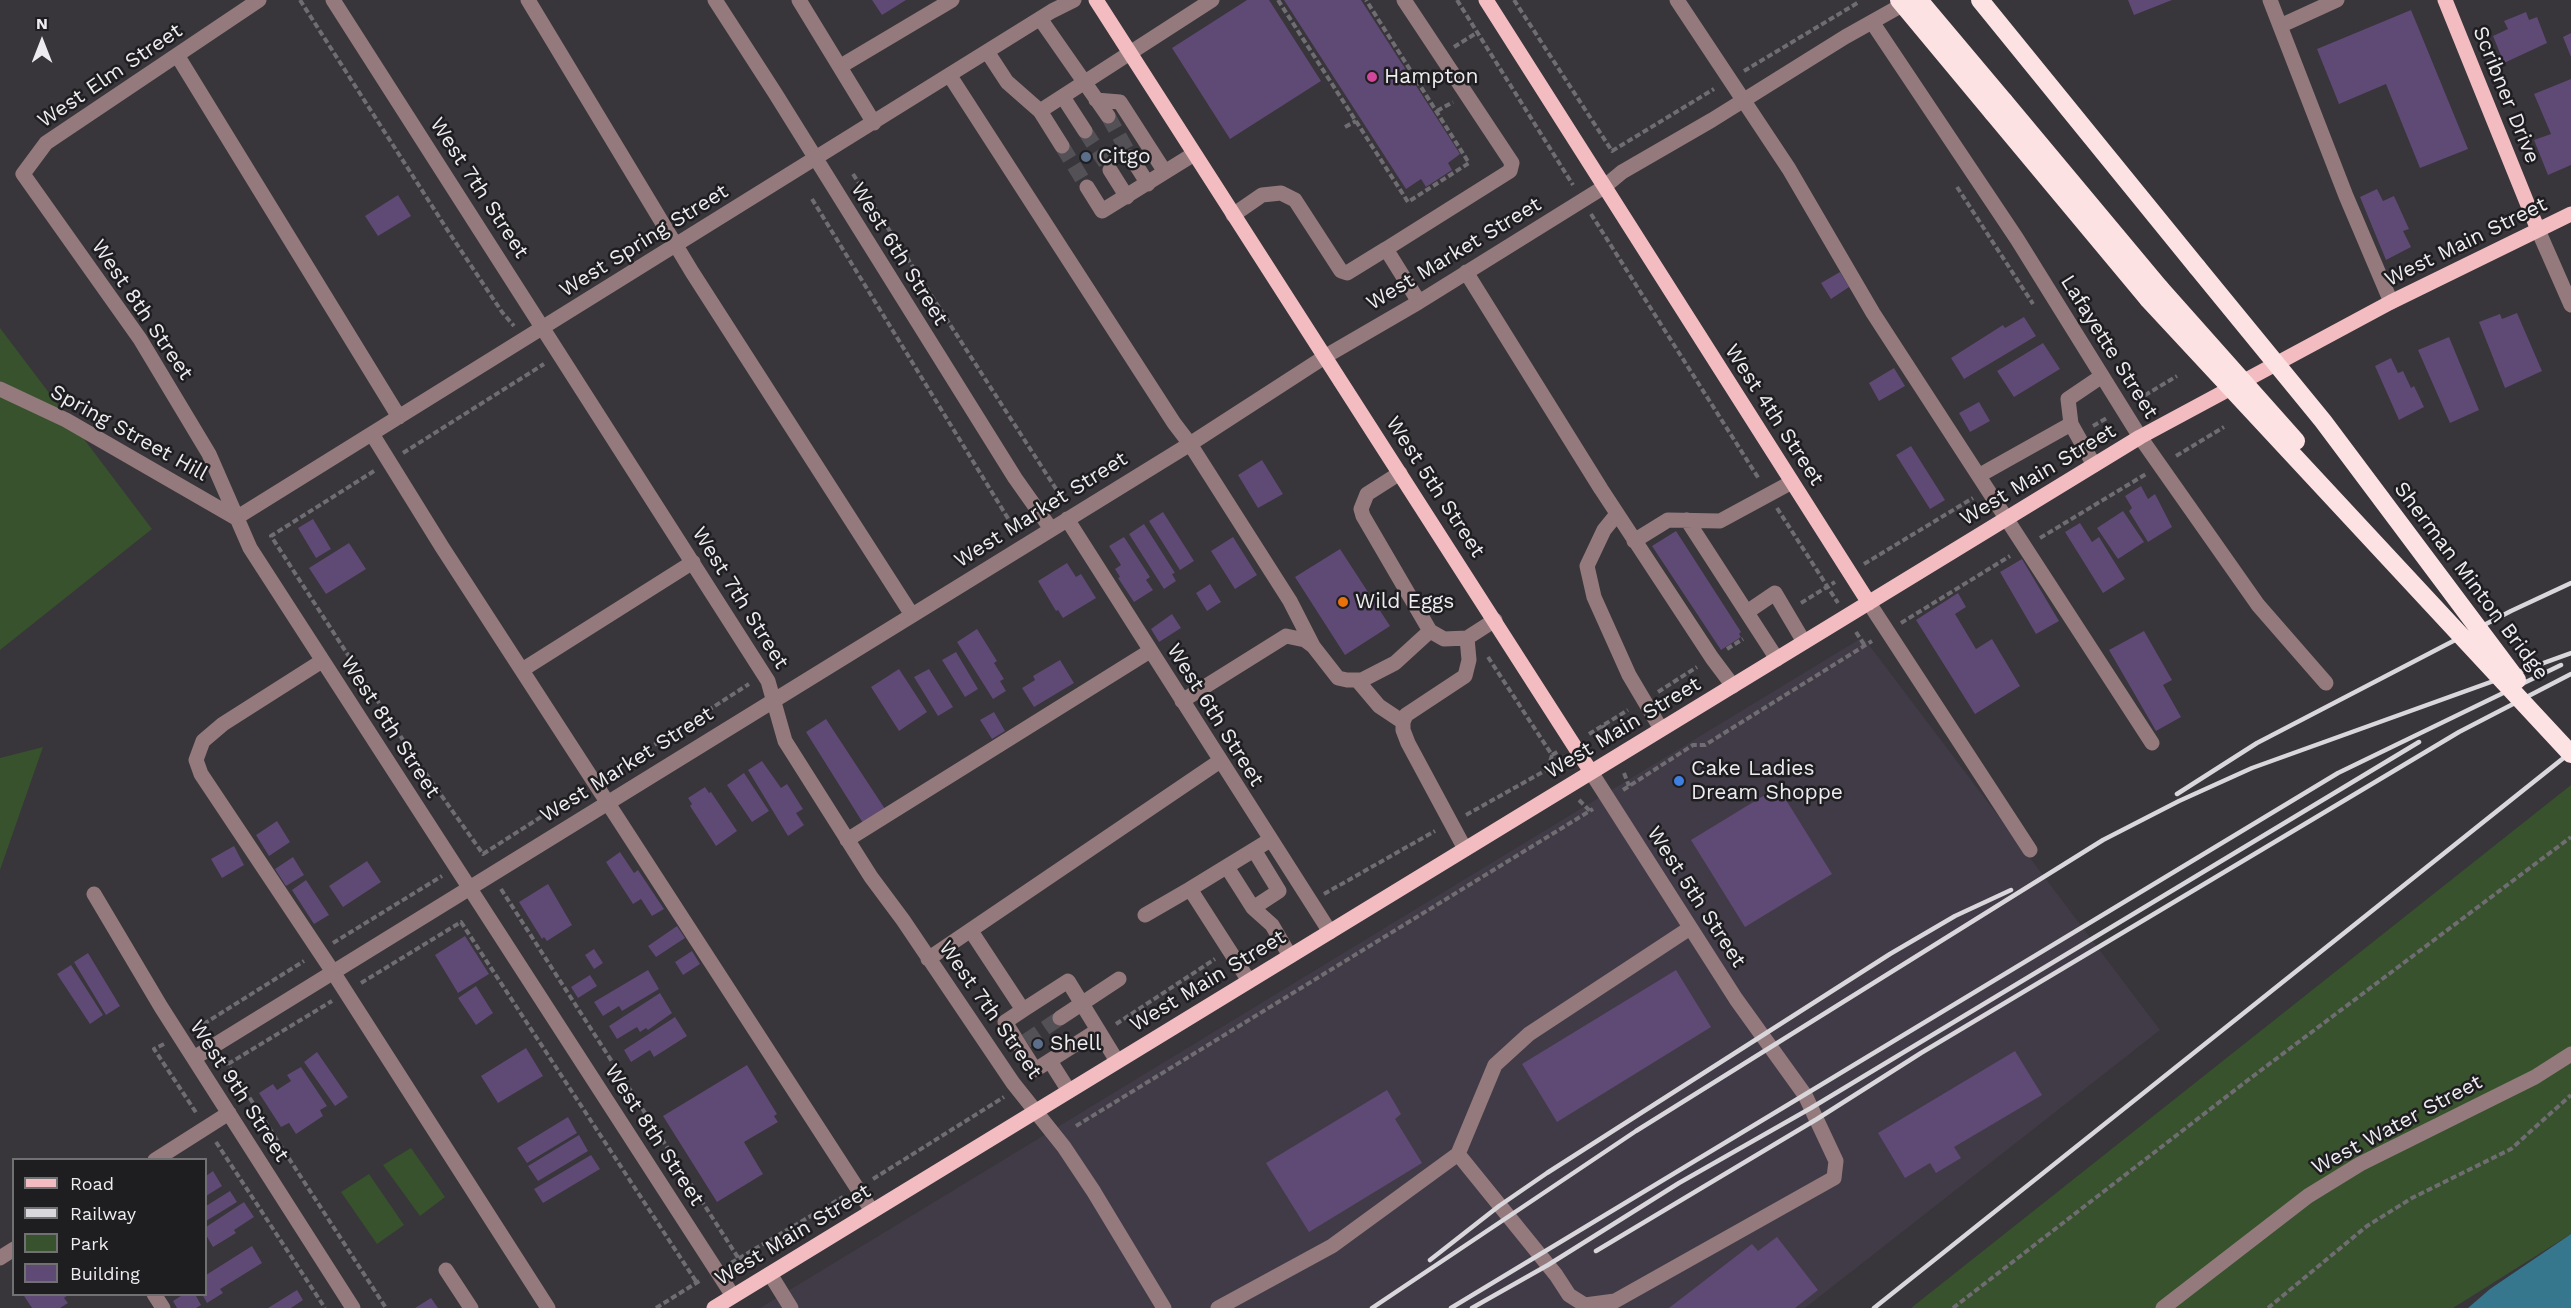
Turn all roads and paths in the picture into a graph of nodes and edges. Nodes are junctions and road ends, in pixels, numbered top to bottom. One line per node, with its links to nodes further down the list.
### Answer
1 (259, 0): 32 (street, West Elm Street)
2 (300, 0): 75 (path)
3 (333, 0): 74 (street, West 7th Street)
4 (528, 0): 66 (street)
5 (715, 0): 51 (street, West 6th Street)
6 (799, 0): 34 (street)
7 (952, 0): 34 (street)
8 (1074, 0): 26 (street, West Spring Street)
9 (1096, 0): 31 (main road, West 5th Street)
10 (1212, 0): 31 (street)
11 (1278, 0): 44 (path)
12 (1366, 0): 44 (path)
13 (1404, 0): 33 (street)
14 (1457, 0): 29 (path)
15 (1486, 0): 59 (main road, West 4th Street)
16 (1514, 0): 36 (path)
17 (1677, 0): 36 (street)
18 (1899, 0): 41 (highway, bridge)
19 (1911, 0): 27 (street, West Market Street)
20 (1919, 0): 41 (highway, bridge)
21 (1980, 0): 129 (highway, Sherman Minton Bridge, bridge)
22 (2270, 0): 28 (street)
23 (2337, 0): 28 (street)
24 (2445, 0): 65 (main road, Scribner Drive)
25 (1859, 2): 36 (path)
26 (1041, 20): 30 (street, West Spring Street); 37 (street)
27 (1872, 22): 40 (street, West Market Street); 77 (street, Lafayette Street)
28 (2280, 26): 71 (street)
29 (1478, 32): 33 (path); 62 (path)
30 (988, 53): 35 (street, West Spring Street); 42 (street)
31 (1130, 53): 37 (street); 49 (main road, West 5th Street)
32 (177, 55): 54 (street, West Elm Street); 80 (street)
33 (1440, 55): 67 (street)
34 (841, 66): 45 (street)
35 (950, 76): 45 (street, West Spring Street); 86 (street)
36 (1729, 80): 40 (street)
37 (1084, 82): 38 (street); 39 (street)
38 (1063, 96): 42 (street); 47 (street)
39 (1096, 100): 43 (street); 53 (street)
40 (1743, 101): 59 (street, West Market Street); 91 (street)
41 (1999, 107): 69 (highway)
42 (1040, 111): 48 (street)
43 (1108, 116)
44 (1356, 121): 46 (path)
45 (874, 123): 51 (street, West Spring Street)
46 (1345, 127)
47 (1085, 131)
48 (1062, 146)
49 (1194, 154): 53 (street); 64 (main road, West 5th Street)
50 (1131, 157): 57 (street)
51 (815, 160): 66 (street, West Spring Street); 101 (street, West 6th Street)
52 (1110, 170): 60 (street)
53 (1166, 172): 57 (street)
54 (24, 174): 96 (street, West 8th Street)
55 (853, 174): 93 (path)
56 (1952, 179): 73 (path)
57 (1148, 184): 60 (street)
58 (1087, 187): 60 (street)
59 (1604, 187): 62 (street, West Market Street); 92 (main road, West 4th Street)
60 (1127, 197)
61 (812, 199): 99 (path)
62 (1583, 200): 68 (street, West Market Street); 94 (path)
63 (2571, 214): 65 (main road, West Main Street)
64 (1233, 215): 67 (street); 76 (main road, West 5th Street)
65 (2538, 230): 71 (main road, West Main Street); 72 (street, Scribner Drive)
66 (676, 246): 74 (street, West Spring Street); 107 (street)
67 (1386, 249): 70 (street)
68 (1466, 272): 70 (street, West Market Street); 95 (street)
69 (2154, 293): 129 (highway, bridge); 129 (highway, Sherman Minton Bridge, bridge)
70 (1419, 302): 76 (street, West Market Street)
71 (2391, 302): 85 (main road, West Main Street)
72 (2571, 305)
73 (2040, 314)
74 (544, 327): 75 (street, West Spring Street); 104 (street, West 7th Street)
75 (526, 339): 80 (street, West Spring Street); 87 (path)
76 (1326, 356): 86 (street, West Market Street); 90 (main road, West 5th Street)
77 (2102, 376): 78 (street); 85 (street, Lafayette Street)
78 (2087, 386): 81 (path); 82 (street)
79 (0, 389): 96 (street, Spring Street Hill)
80 (399, 417): 84 (street, West Spring Street)
81 (2105, 419)
82 (2071, 424): 88 (street); 91 (street)
83 (2224, 427): 89 (path)
84 (372, 434): 87 (street); 96 (street, West Spring Street)
85 (2140, 437): 88 (main road, West Main Street); 89 (street, Lafayette Street)
86 (1190, 444): 98 (street, West Market Street); 114 (street)
87 (390, 461): 119 (street); 145 (path)
88 (2094, 465): 97 (main road, West Main Street)
89 (2160, 465): 103 (path); 122 (street, Lafayette Street)
90 (1400, 473): 109 (main road, West 5th Street); 111 (street)
91 (1980, 475): 97 (street)
92 (1792, 482): 94 (street); 105 (main road, West 4th Street)
93 (1058, 492)
94 (1769, 495): 100 (street); 108 (path)
95 (1617, 514): 102 (street); 127 (street)
96 (236, 518): 118 (street, West 8th Street)
97 (2007, 518): 103 (street); 105 (main road, West Main Street)
98 (1067, 519): 101 (street, West Market Street); 116 (street, West 6th Street)
99 (1009, 520)
100 (1687, 520): 102 (street); 106 (street)
101 (1051, 529): 107 (street, West Market Street)
102 (1634, 541): 123 (street)
103 (2025, 547): 110 (path); 128 (street)
104 (693, 562): 119 (street); 124 (street, West 7th Street)
105 (1869, 603): 108 (main road, West Main Street); 110 (street, West 4th Street)
106 (1747, 612): 113 (street); 117 (street)
107 (912, 615): 124 (street, West Market Street)
108 (1847, 616): 113 (main road, West Main Street); 115 (path)
109 (1495, 620): 112 (street); 132 (main road, West 5th Street)
110 (1887, 630): 115 (path); 144 (street, West 4th Street)
111 (1430, 631): 112 (street); 120 (street)
112 (1470, 636): 126 (street); 131 (path)
113 (1804, 642): 117 (main road, West Main Street)
114 (1312, 646): 120 (street); 125 (street)
115 (1865, 646): 135 (path)
116 (1150, 651): 125 (street, West 6th Street); 140 (street)
117 (1776, 659): 123 (main road, West Main Street)
118 (322, 661): 147 (street, West 8th Street); 160 (street)
119 (522, 670): 133 (street)
120 (1357, 680): 126 (street)
121 (753, 681): 133 (path)
122 (2326, 682)
123 (1733, 686): 127 (main road, West Main Street)
124 (772, 701): 136 (street, West Market Street); 140 (street, West 7th Street)
125 (1182, 701): 130 (street, West 6th Street)
126 (1403, 722): 138 (street)
127 (1661, 729): 132 (main road, West Main Street)
128 (2152, 743)
129 (2571, 752)
130 (1220, 762): 141 (street, West 6th Street); 157 (street)
131 (1548, 769): 134 (path); 138 (path)
132 (1591, 772): 134 (main road, West Main Street); 135 (street, West 5th Street)
133 (595, 783): 136 (street); 145 (path)
134 (1566, 787): 137 (path); 142 (main road, West Main Street)
135 (1608, 799): 137 (path); 156 (street, West 5th Street)
136 (608, 802): 148 (street, West Market Street); 188 (street)
137 (1590, 811): 184 (path)
138 (1451, 823): 142 (street); 152 (path)
139 (2571, 837): 207 (path)
140 (847, 840): 162 (street, West 7th Street)
141 (1270, 840): 143 (street); 152 (street, West 6th Street)
142 (1465, 849): 158 (main road, West Main Street)
143 (1254, 850): 146 (street); 153 (street)
144 (2030, 850)
145 (483, 854): 147 (path)
146 (1227, 867): 149 (street); 153 (street)
147 (456, 868): 148 (street, West 8th Street); 160 (path)
148 (469, 888): 163 (street, West Market Street); 192 (street, West 8th Street)
149 (1190, 889): 154 (street); 159 (street)
150 (94, 894): 171 (street, West 9th Street)
151 (504, 894): 190 (path)
152 (1310, 902): 158 (street, West 6th Street)
153 (1253, 908): 161 (street)
154 (1144, 915)
155 (461, 922): 194 (path)
156 (1690, 928): 186 (street); 196 (street, West 5th Street)
157 (971, 931): 162 (street); 167 (street)
158 (1330, 932): 161 (main road, West Main Street)
159 (1229, 950): 165 (street); 170 (path)
160 (319, 952): 163 (street); 169 (path)
161 (1290, 956): 165 (main road, West Main Street)
162 (928, 959): 176 (street, West 7th Street)
163 (333, 972): 173 (street, West Market Street); 201 (street)
164 (1119, 979): 166 (street)
165 (1250, 981): 178 (main road, West Main Street)
166 (1082, 1004): 167 (street); 168 (street); 170 (street)
167 (1023, 1010): 172 (street)
168 (1060, 1018)
169 (202, 1025): 171 (path); 173 (path)
170 (1099, 1032): 177 (street); 178 (street)
171 (179, 1036): 175 (street, West 9th Street); 185 (path)
172 (1022, 1043): 176 (street); 177 (street)
173 (215, 1044): 175 (street, West Market Street); 199 (path)
174 (2571, 1054): 208 (street, West Water Street)
175 (194, 1058): 183 (street, West 9th Street)
176 (996, 1059): 179 (street, West 7th Street)
177 (1050, 1061): 180 (street)
178 (1118, 1061): 180 (main road, West Main Street)
179 (1017, 1088): 182 (street, West 7th Street); 188 (path)
180 (1069, 1091): 182 (main road, West Main Street)
181 (2571, 1095): 209 (path)
182 (1036, 1111): 189 (main road, West Main Street); 205 (street, West 7th Street)
183 (229, 1113): 185 (street); 198 (street, West 9th Street)
184 (1076, 1126)
185 (206, 1127): 187 (street); 197 (path)
186 (1458, 1154): 196 (street); 206 (street)
187 (158, 1158)
188 (857, 1188): 189 (street); 190 (path)
189 (872, 1211): 193 (main road, West Main Street)
190 (739, 1259): 192 (path)
191 (446, 1270): 200 (street)
192 (717, 1271): 194 (path); 195 (street, West 8th Street)
193 (770, 1274): 195 (main road, West Main Street); 204 (street)
194 (697, 1283): 202 (path)
195 (733, 1296): 203 (main road, West Main Street)
196 (1583, 1307)
197 (325, 1308)
198 (353, 1308)
199 (386, 1308)
200 (471, 1308)
201 (548, 1308)
202 (656, 1308)
203 (714, 1308)
204 (791, 1308)
205 (1164, 1308)
206 (1218, 1308)
207 (1953, 1308)
208 (2163, 1308)
209 (2268, 1308)

